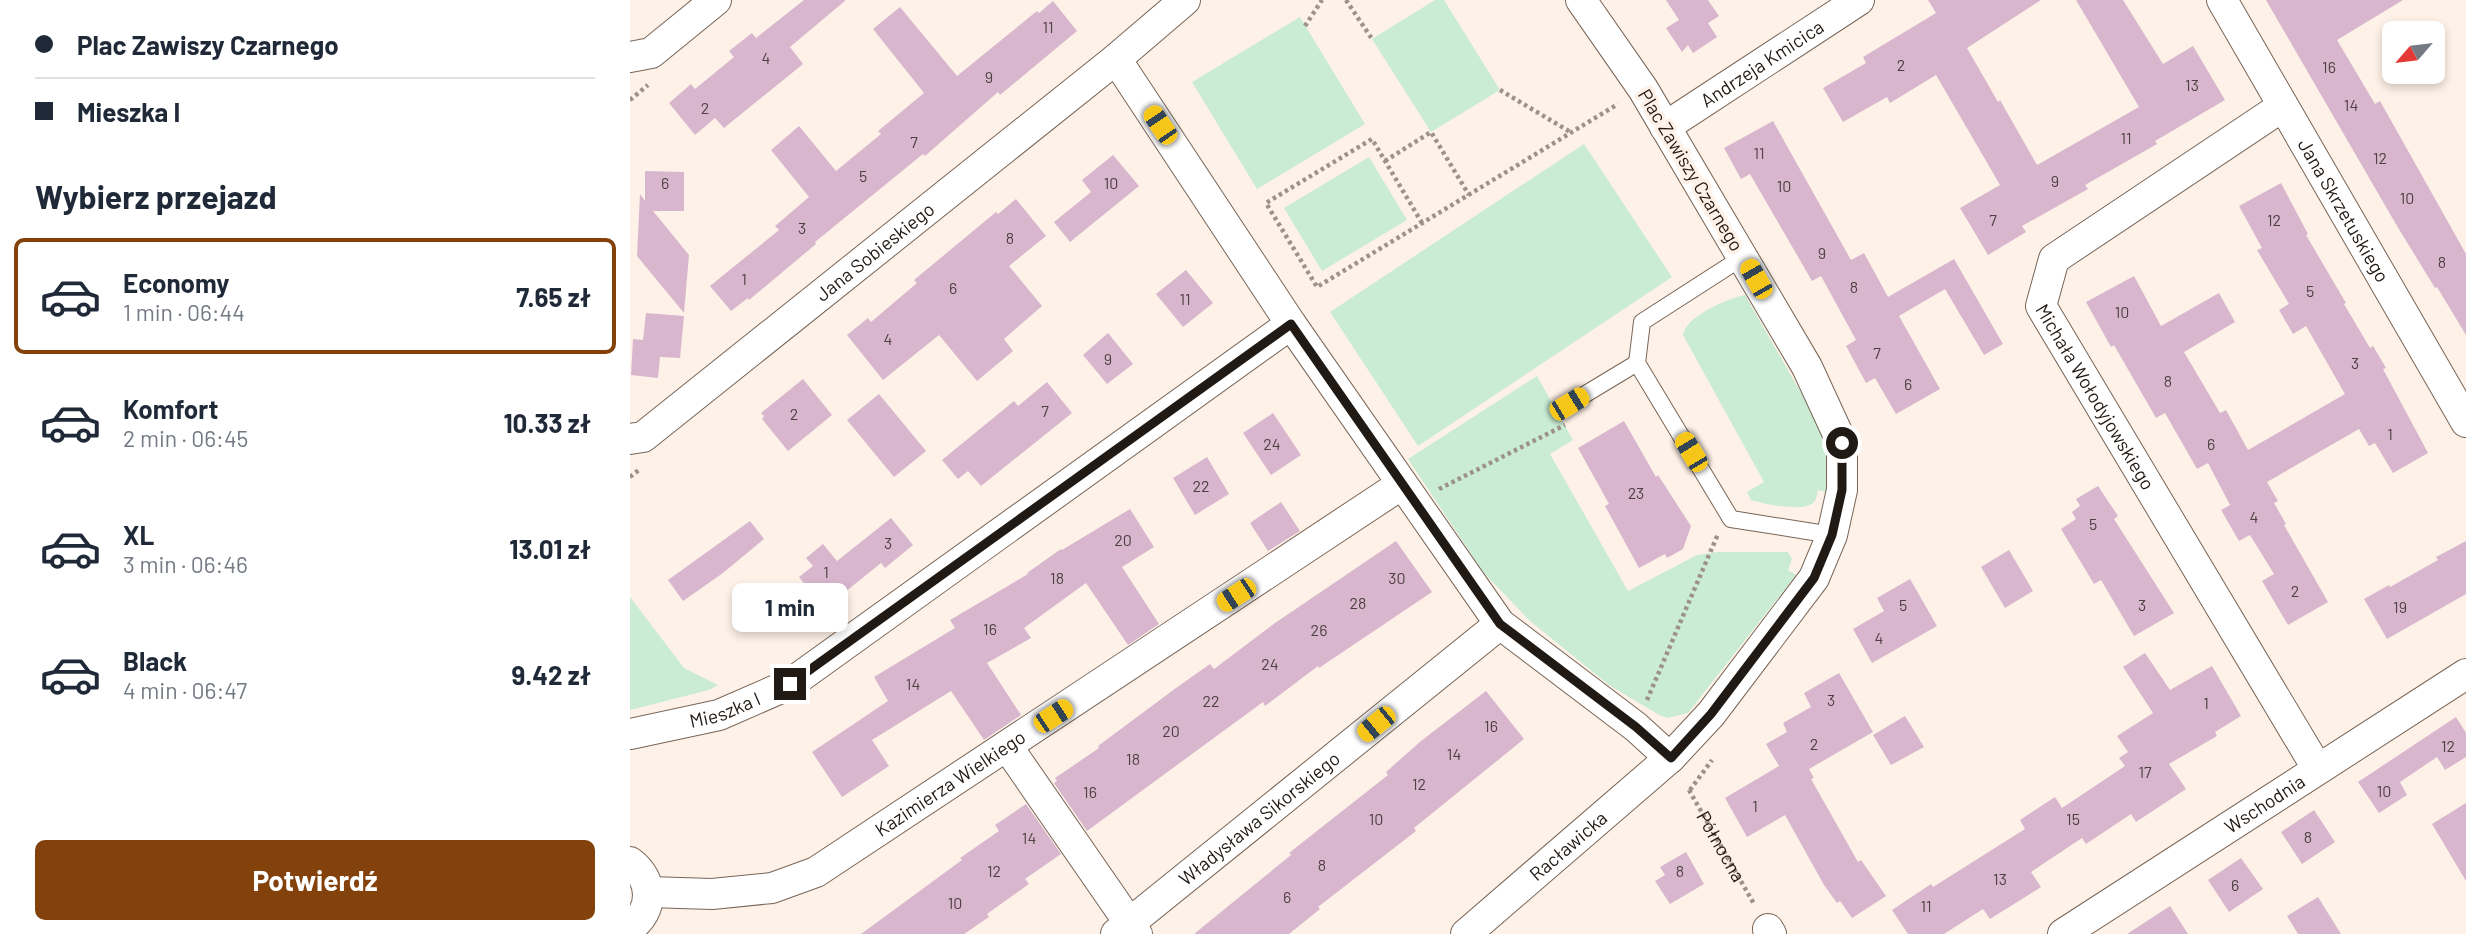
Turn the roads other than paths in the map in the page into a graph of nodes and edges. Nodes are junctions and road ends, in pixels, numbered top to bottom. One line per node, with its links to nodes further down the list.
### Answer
1 (716, 0): 6 (street)
2 (1185, 0): 7 (street)
3 (1581, 0): 9 (street, Plac Zawiszy Czarnego)
4 (1859, 0): 9 (street, Andrzeja Kmicica)
5 (2222, 0): 8 (street, Jana Skrzetuskiego)
6 (630, 57)
7 (1116, 59): 11 (street); 15 (street, Jana Sobieskiego)
8 (2283, 106): 14 (street, Jana Skrzetuskiego); 23 (street, Michała Wołodyjowskiego)
9 (1665, 127): 10 (street, Plac Zawiszy Czarnego)
10 (1743, 257): 12 (lane); 17 (street, Plac Zawiszy Czarnego)
11 (1291, 324): 16 (street); 20 (street, Mieszka I)
12 (1637, 363): 13 (lane); 17 (lane)
13 (1569, 404)
14 (2466, 422)
15 (630, 439)
16 (1408, 493): 18 (street); 21 (street, Kazimierza Wielkiego)
17 (1832, 535): 22 (street, Plac Zawiszy Czarnego)
18 (1500, 624): 22 (street); 27 (street, Władysława Sikorskiego)
19 (2466, 674): 23 (street, Wschodnia)
20 (630, 734)
21 (1007, 746): 25 (street, Kazimierza Wielkiego); 27 (street)
22 (1671, 758): 28 (street, Racławicka)
23 (2317, 768): 29 (street, Wschodnia)
24 (630, 862): 25 (street)
25 (649, 892): 26 (street)
26 (630, 928)
27 (1127, 931)
28 (1466, 934)
29 (2063, 934)

